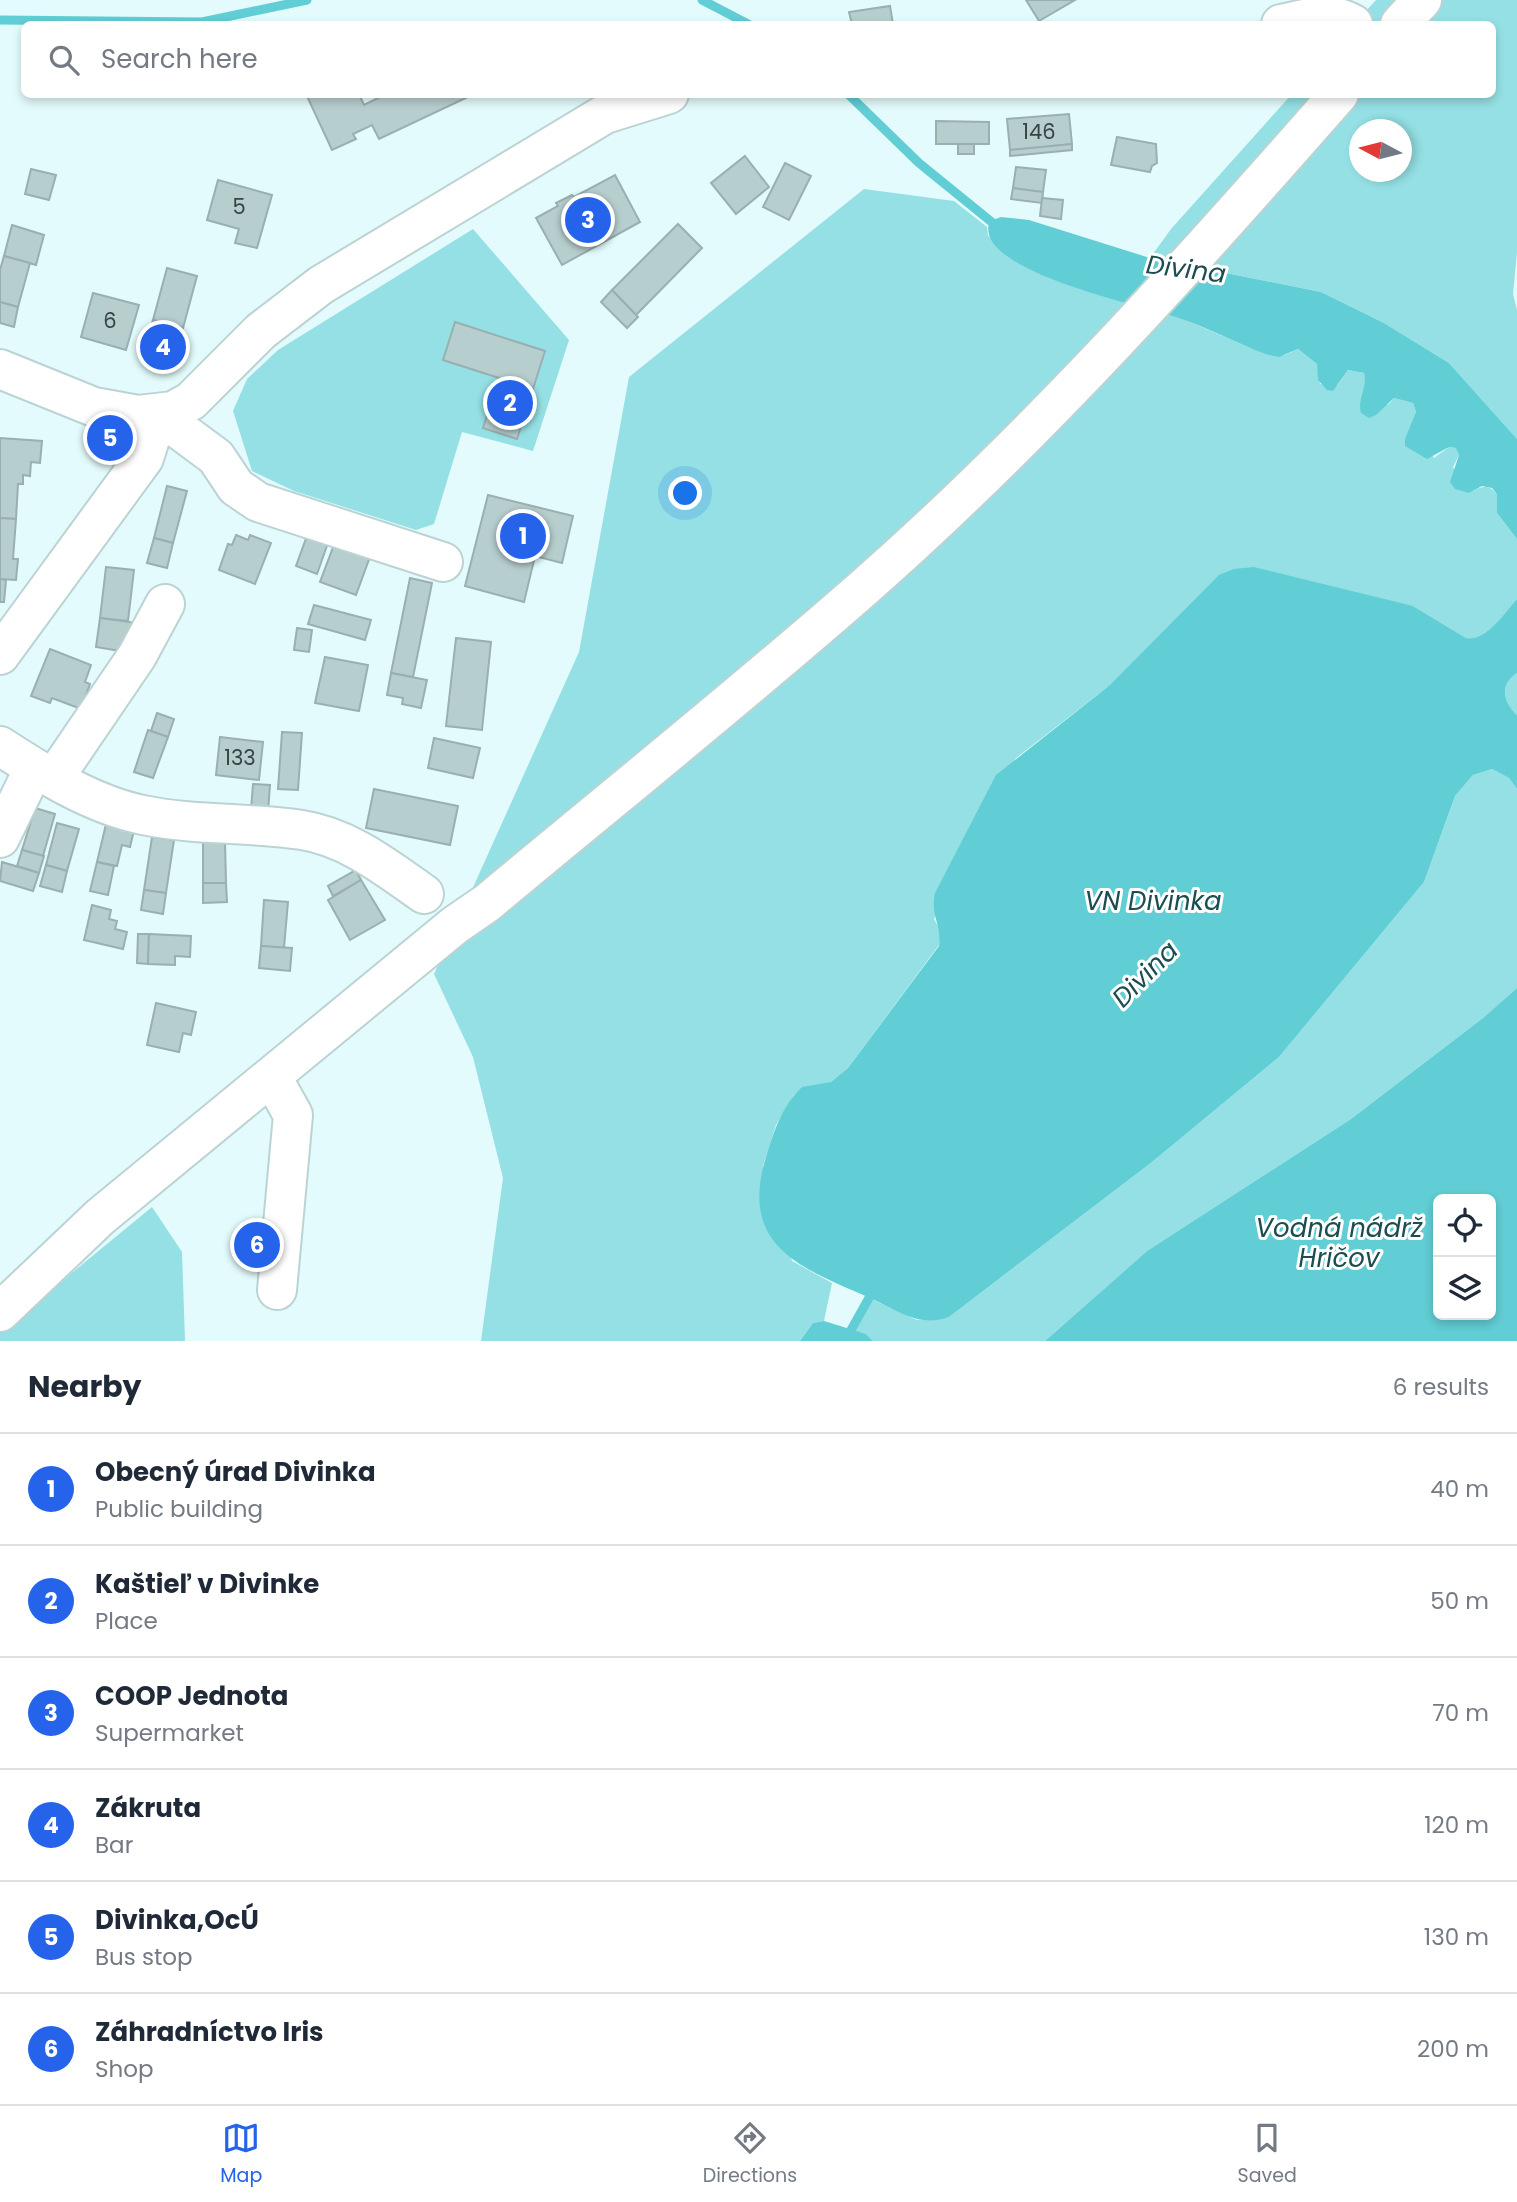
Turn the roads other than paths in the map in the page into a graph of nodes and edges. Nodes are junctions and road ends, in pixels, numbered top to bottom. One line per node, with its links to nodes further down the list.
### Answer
1 (1422, 0): 4 (street)
2 (1297, 21): 3 (street)
3 (1348, 21)
4 (1404, 21)
5 (656, 98): 8 (street)
6 (1335, 98): 16 (street)
7 (0, 369): 8 (street)
8 (158, 414): 9 (street); 11 (street)
9 (443, 562)
10 (165, 604): 13 (street)
11 (0, 655)
12 (0, 746): 13 (street)
13 (44, 773): 14 (street); 15 (street)
14 (0, 838)
15 (424, 894)
16 (272, 1077): 17 (street); 18 (street)
17 (277, 1290)
18 (0, 1312)

